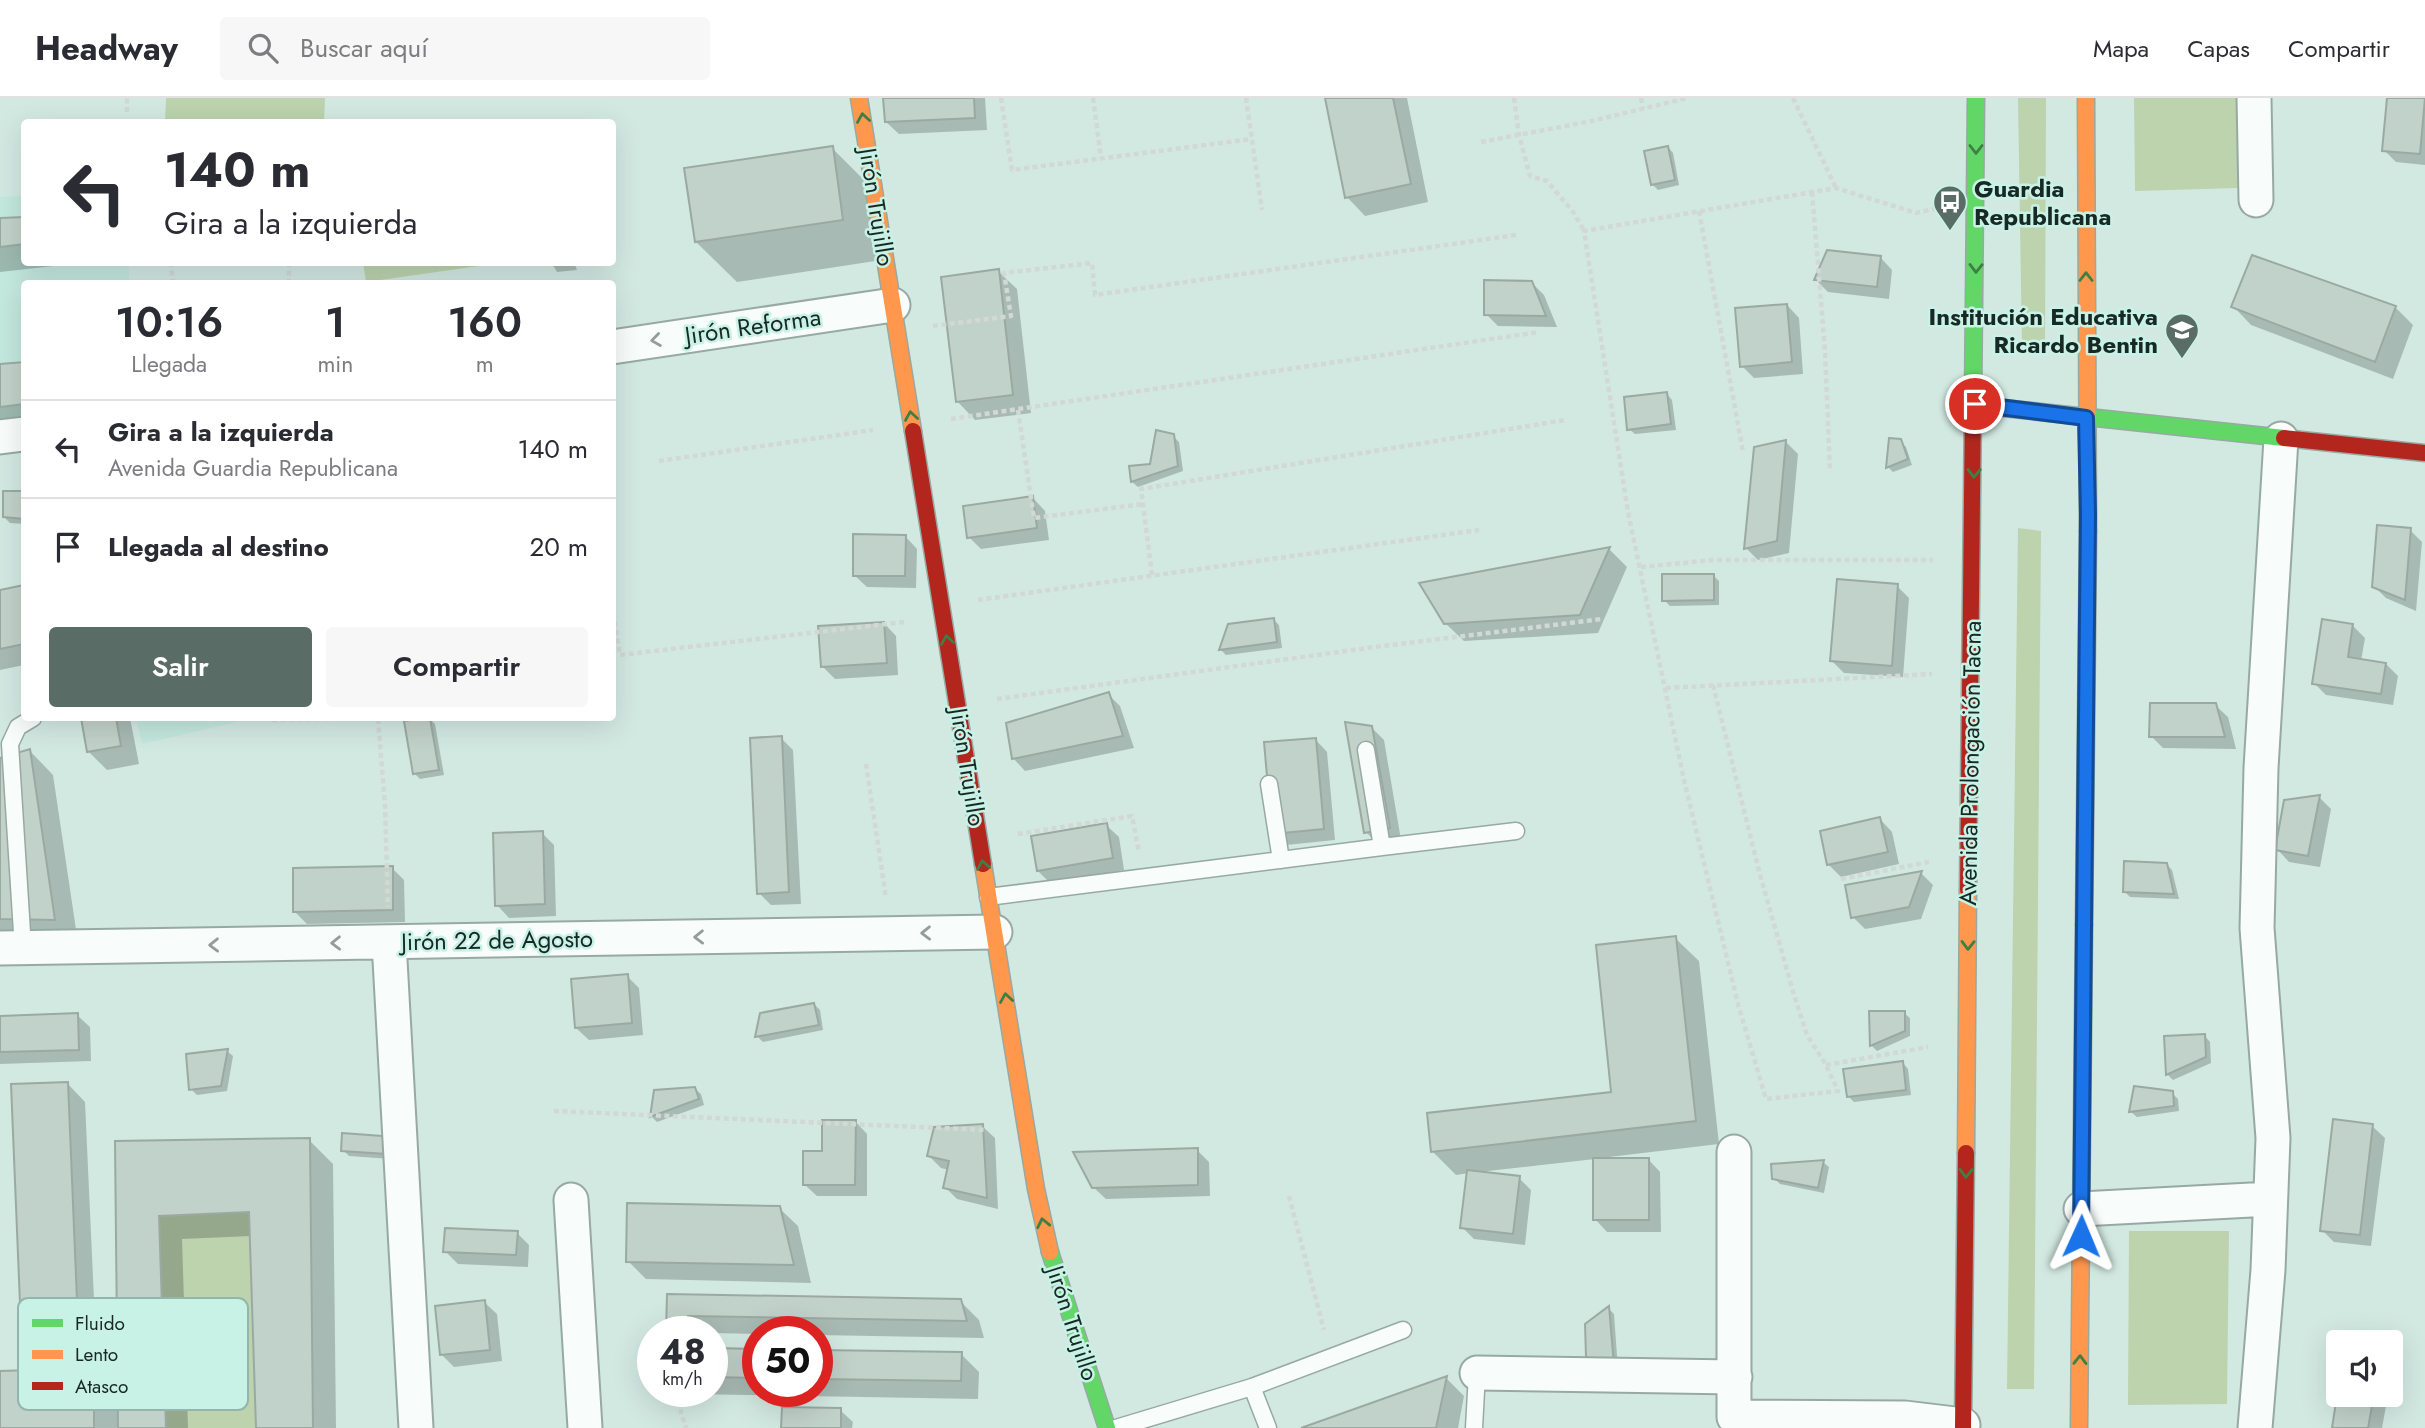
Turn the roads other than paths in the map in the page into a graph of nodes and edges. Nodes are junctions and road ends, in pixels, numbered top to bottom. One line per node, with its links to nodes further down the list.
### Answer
1 (859, 98): 6 (main road, Jirón Trujillo, one-way to 1)
2 (1976, 98): 8 (main road, Avenida Prolongación Tacna, one-way to 8)
3 (2086, 98): 9 (main road, one-way to 3)
4 (2255, 98): 5 (street)
5 (2256, 200)
6 (895, 318): 7 (street, Jirón Reforma, one-way to 7); 20 (main road, Jirón Trujillo, one-way to 6)
7 (616, 347)
8 (1975, 404): 9 (main road); 32 (main road, Avenida Prolongación Tacna, one-way to 32)
9 (2086, 418): 12 (main road); 27 (main road)
10 (21, 434): 11 (street)
11 (0, 437)
12 (2281, 439): 13 (main road); 25 (street)
13 (2425, 453)
14 (28, 721): 23 (lane)
15 (1366, 750): 18 (lane)
16 (1269, 784): 19 (lane)
17 (1516, 831): 18 (lane)
18 (1382, 847): 19 (lane)
19 (1281, 860): 20 (lane)
20 (988, 897): 21 (main road, Jirón Trujillo)
21 (995, 932): 22 (street, Jirón 22 de Agosto, one-way to 22); 35 (main road, Jirón Trujillo, one-way to 21)
22 (389, 942): 23 (street, Jirón 22 de Agosto, one-way to 23); 33 (street)
23 (12, 948)
24 (1734, 1152): 30 (street)
25 (2270, 1199): 27 (street); 40 (street)
26 (570, 1200): 34 (street)
27 (2081, 1209): 39 (main road, one-way to 27)
28 (1403, 1330): 31 (lane)
29 (1478, 1373): 30 (street); 38 (lane)
30 (1735, 1377): 32 (street)
31 (1252, 1387): 36 (lane); 37 (lane)
32 (1963, 1427)
33 (416, 1428)
34 (584, 1428)
35 (1107, 1428)
36 (1116, 1428)
37 (1268, 1428)
38 (1474, 1428)
39 (2079, 1428)
40 (2255, 1428)

